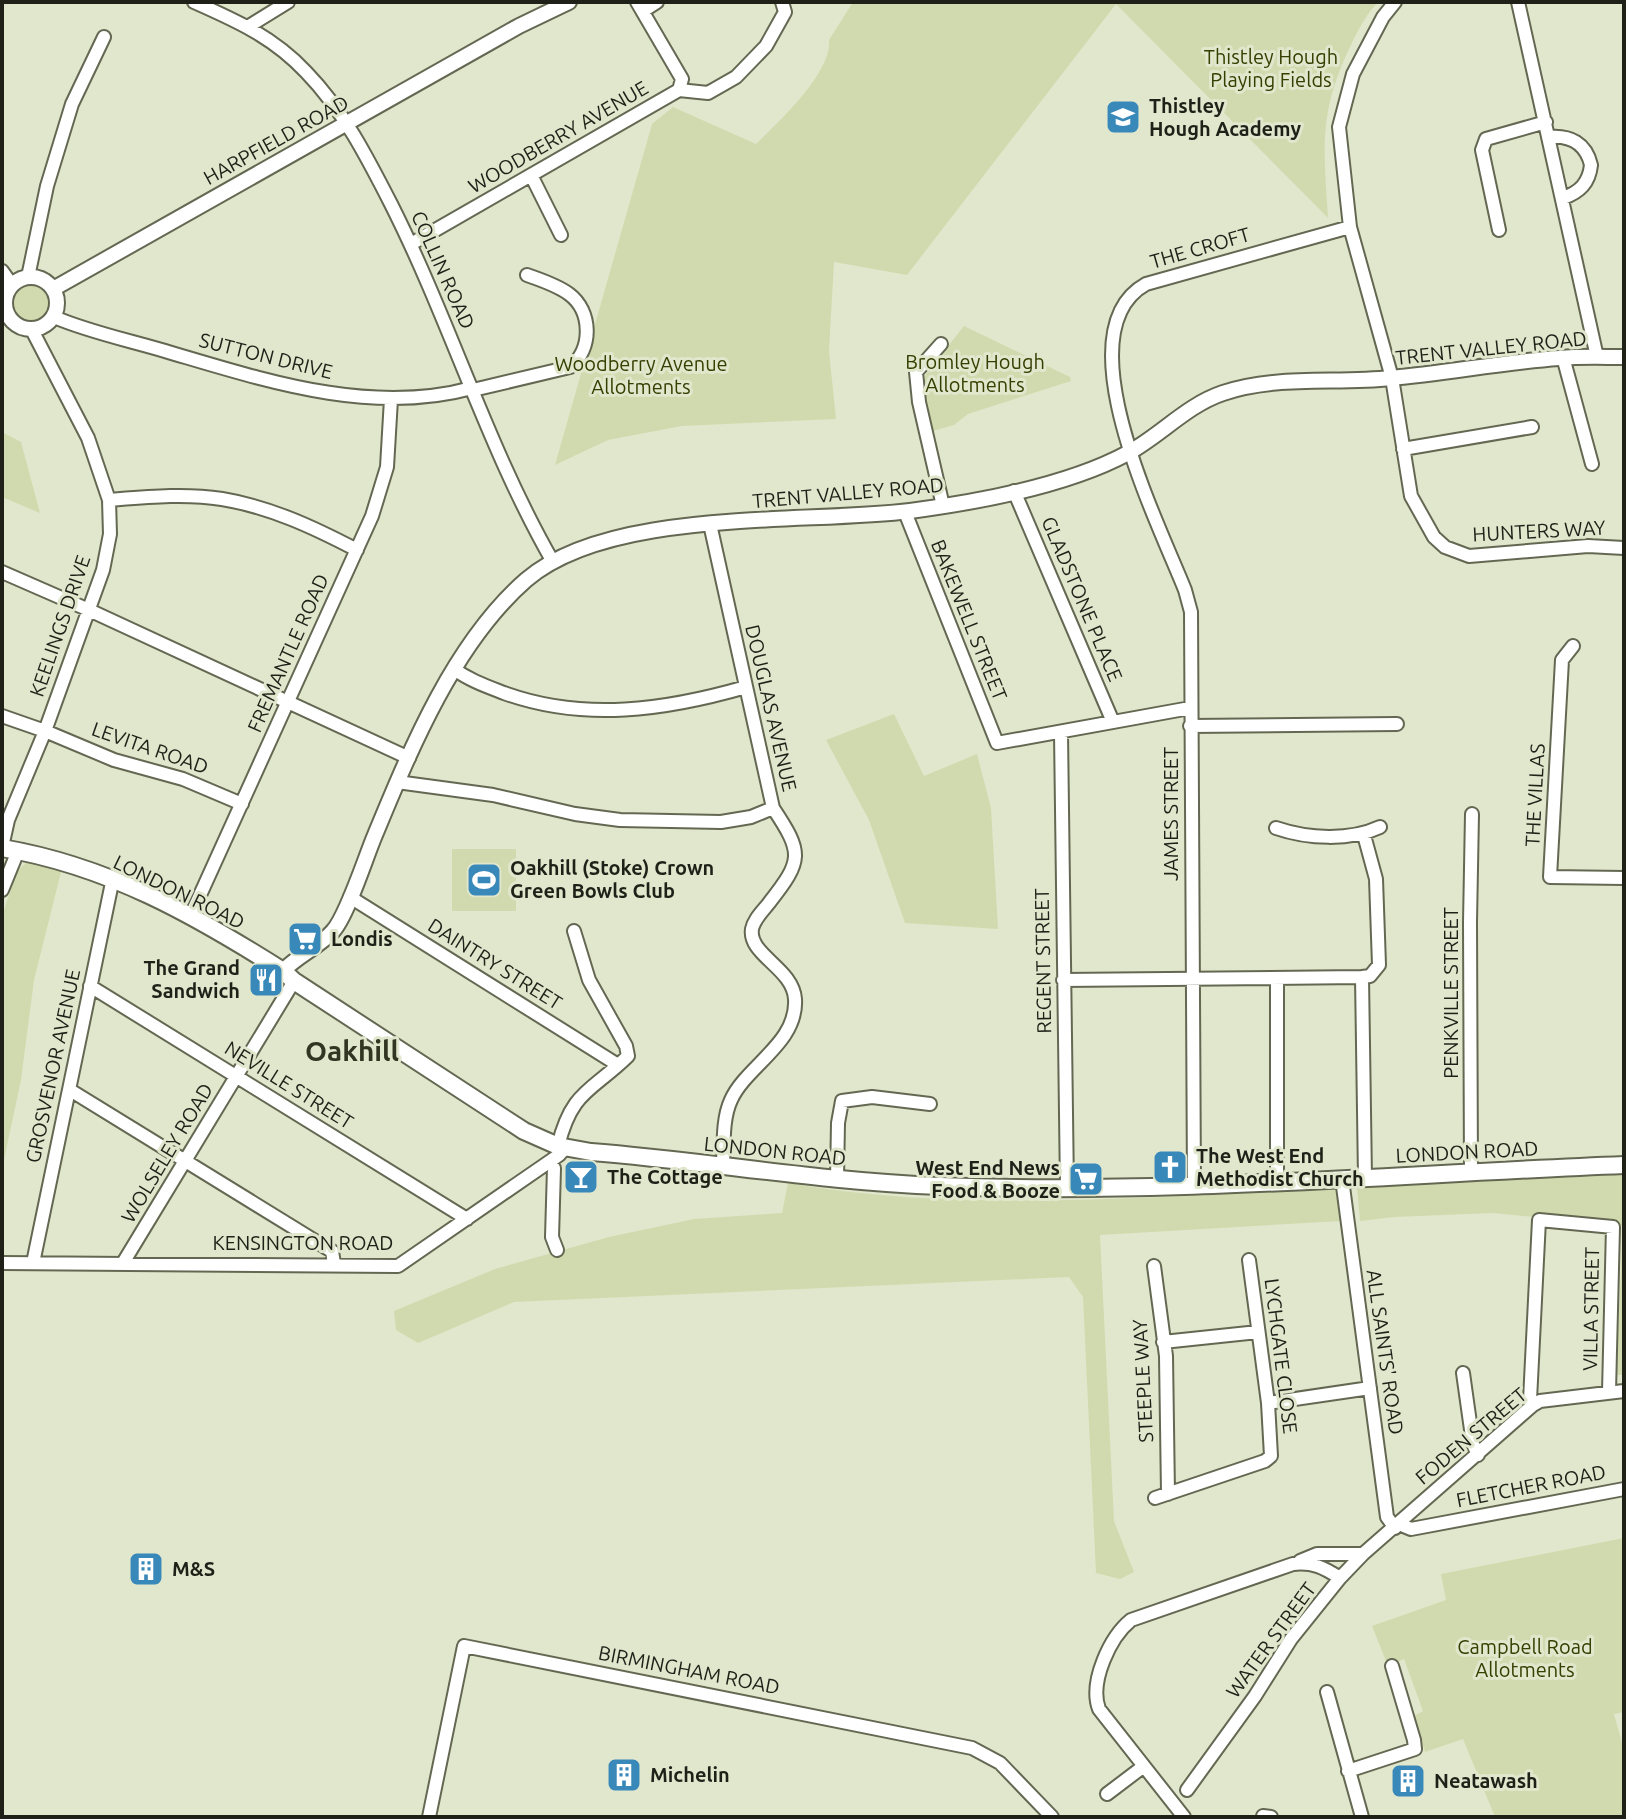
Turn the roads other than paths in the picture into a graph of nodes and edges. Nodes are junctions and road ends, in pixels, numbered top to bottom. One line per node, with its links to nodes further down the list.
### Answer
1 (194, 2): 10 (street, COLLIN ROAD)
2 (288, 2): 10 (street)
3 (551, 2): 11 (street, HARPFIELD ROAD)
4 (569, 2): 11 (street, HARPFIELD ROAD)
5 (657, 2): 9 (street)
6 (782, 2): 13 (street)
7 (1395, 2): 19 (street, HUNTERS WAY)
8 (1518, 2): 14 (street)
9 (640, 6): 13 (street, WOODBERRY AVENUE)
10 (249, 26): 15 (street, COLLIN ROAD)
11 (519, 26): 15 (street, HARPFIELD ROAD)
12 (104, 37): 25 (street)
13 (679, 90): 17 (street, WOODBERRY AVENUE)
14 (1546, 122): 16 (street); 20 (street)
15 (347, 123): 22 (street, COLLIN ROAD); 27 (street, HARPFIELD ROAD)
16 (1549, 137): 18 (street); 18 (street)
17 (532, 177): 21 (street); 22 (street, WOODBERRY AVENUE)
18 (1563, 198): 33 (street)
19 (1350, 227): 35 (street, HUNTERS WAY); 40 (street, THE CROFT)
20 (1499, 230)
21 (561, 235)
22 (411, 244): 36 (street, COLLIN ROAD)
23 (2, 271): 26 (street)
24 (527, 275): 36 (street, SUTTON DRIVE)
25 (28, 277): 26 (street); 27 (street)
26 (12, 285): 29 (street)
27 (53, 289): 28 (street)
28 (54, 317): 30 (street); 37 (street, SUTTON DRIVE)
29 (5, 318): 30 (street)
30 (32, 330): 43 (street, KEELINGS DRIVE)
31 (941, 344): 44 (street)
32 (1563, 357): 33 (street, TRENT VALLEY ROAD); 35 (street, TRENT VALLEY ROAD); 41 (street)
33 (1597, 357): 34 (street, TRENT VALLEY ROAD)
34 (1624, 357)
35 (1392, 378): 39 (street, HUNTERS WAY); 40 (street, TRENT VALLEY ROAD)
36 (473, 389): 37 (street, SUTTON DRIVE); 49 (street, COLLIN ROAD)
37 (391, 399): 48 (street, FREMANTLE ROAD)
38 (1532, 427): 39 (street)
39 (1403, 449): 47 (street, HUNTERS WAY)
40 (1131, 452): 42 (street, TRENT VALLEY ROAD); 56 (street, JAMES STREET)
41 (1592, 464)
42 (1014, 491): 44 (street, TRENT VALLEY ROAD); 58 (street, GLADSTONE PLACE)
43 (109, 500): 48 (street); 51 (street, KEELINGS DRIVE)
44 (943, 506): 45 (street, TRENT VALLEY ROAD)
45 (905, 512): 46 (street, TRENT VALLEY ROAD); 62 (street, BAKEWELL STREET)
46 (710, 524): 49 (street, TRENT VALLEY ROAD); 54 (street, DOUGLAS AVENUE)
47 (1624, 548)
48 (357, 550): 55 (street, FREMANTLE ROAD)
49 (553, 562): 53 (street, TRENT VALLEY ROAD)
50 (2, 572): 51 (street)
51 (89, 610): 55 (street); 61 (street, KEELINGS DRIVE)
52 (1573, 646): 73 (street, THE VILLAS)
53 (454, 669): 54 (street); 63 (street, TRENT VALLEY ROAD)
54 (746, 687): 66 (street, DOUGLAS AVENUE)
55 (288, 703): 63 (street); 65 (street, FREMANTLE ROAD)
56 (1190, 708): 58 (street); 60 (street, JAMES STREET)
57 (2, 716): 61 (street, LEVITA ROAD)
58 (1113, 722): 62 (street)
59 (1397, 724): 60 (street)
60 (1190, 726): 81 (street, JAMES STREET)
61 (45, 731): 65 (street, LEVITA ROAD); 71 (street, KEELINGS DRIVE)
62 (1061, 733): 82 (street, REGENT STREET)
63 (409, 758): 64 (street, TRENT VALLEY ROAD)
64 (397, 782): 66 (street, DOUGLAS AVENUE); 75 (street, TRENT VALLEY ROAD)
65 (242, 804): 76 (street, FREMANTLE ROAD)
66 (773, 808): 92 (street)
67 (1472, 814): 93 (street, PENKVILLE STREET)
68 (1380, 827): 69 (street)
69 (1364, 835): 70 (street); 79 (street)
70 (1282, 845)
71 (7, 849): 72 (main road, LONDON ROAD); 74 (street, KEELINGS DRIVE)
72 (113, 878): 76 (main road, LONDON ROAD); 83 (street, GROSVENOR AVENUE)
73 (1624, 878)
74 (2, 890)
75 (350, 897): 78 (street, TRENT VALLEY ROAD); 84 (street, DAINTRY STREET)
76 (191, 915): 78 (main road, LONDON ROAD)
77 (574, 931): 84 (street)
78 (289, 976): 85 (street, WOLSELEY ROAD); 88 (main road, LONDON ROAD)
79 (1362, 977): 80 (street); 95 (street)
80 (1277, 978): 81 (street); 97 (street)
81 (1192, 979): 82 (street); 98 (street, JAMES STREET)
82 (1063, 980): 99 (street, REGENT STREET)
83 (90, 986): 85 (street, NEVILLE STREET); 86 (street, GROSVENOR AVENUE)
84 (618, 1065): 88 (street)
85 (237, 1076): 89 (street, WOLSELEY ROAD); 100 (street, NEVILLE STREET)
86 (70, 1090): 89 (street); 104 (street, GROSVENOR AVENUE)
87 (930, 1104): 94 (street)
88 (562, 1146): 90 (street, KENSINGTON ROAD); 92 (main road, LONDON ROAD)
89 (185, 1160): 105 (street, WOLSELEY ROAD); 106 (street)
90 (549, 1162): 100 (street, KENSINGTON ROAD); 101 (street)
91 (1624, 1165): 93 (main road, LONDON ROAD)
92 (723, 1166): 94 (main road, LONDON ROAD)
93 (1471, 1173): 95 (main road, LONDON ROAD)
94 (837, 1178): 99 (main road, LONDON ROAD)
95 (1365, 1178): 96 (main road, LONDON ROAD)
96 (1342, 1179): 97 (main road, LONDON ROAD); 111 (street, ALL SAINTS' ROAD)
97 (1277, 1183): 98 (main road, LONDON ROAD)
98 (1194, 1186): 99 (main road, LONDON ROAD)
99 (1067, 1189)
100 (467, 1219): 106 (street, KENSINGTON ROAD)
101 (557, 1250)
102 (1249, 1260): 108 (street, LYCHGATE CLOSE)
103 (2, 1263): 104 (street, KENSINGTON ROAD)
104 (33, 1263): 105 (street, KENSINGTON ROAD)
105 (123, 1263): 106 (street, KENSINGTON ROAD)
106 (334, 1264)
107 (1154, 1266): 109 (street, STEEPLE WAY)
108 (1258, 1332): 109 (street); 114 (street, LYCHGATE CLOSE)
109 (1163, 1342): 118 (street, STEEPLE WAY)
110 (1463, 1373): 116 (street)
111 (1370, 1388): 114 (street); 120 (street, ALL SAINTS' ROAD)
112 (1624, 1391): 113 (street, FODEN STREET)
113 (1609, 1392): 115 (street, FODEN STREET); 115 (street, VILLA STREET)
114 (1268, 1403): 118 (street, LYCHGATE CLOSE)
115 (1533, 1405): 116 (street, FODEN STREET)
116 (1478, 1455): 120 (street, FODEN STREET)
117 (1624, 1489): 120 (street, FLETCHER ROAD)
118 (1168, 1494): 119 (street)
119 (1155, 1498)
120 (1397, 1526): 121 (street, WATER STREET)
121 (1363, 1554): 122 (street); 123 (street, WATER STREET)
122 (1293, 1564): 123 (street); 126 (street)
123 (1340, 1578): 128 (street, WATER STREET)
124 (1392, 1666): 127 (street)
125 (1327, 1692): 127 (street)
126 (1144, 1766): 129 (street); 133 (street)
127 (1348, 1771): 135 (street)
128 (1187, 1790)
129 (1107, 1794)
130 (1263, 1816): 134 (street)
131 (429, 1817): 132 (street, BIRMINGHAM ROAD)
132 (1052, 1817)
133 (1184, 1817)
134 (1271, 1817)
135 (1362, 1817)

